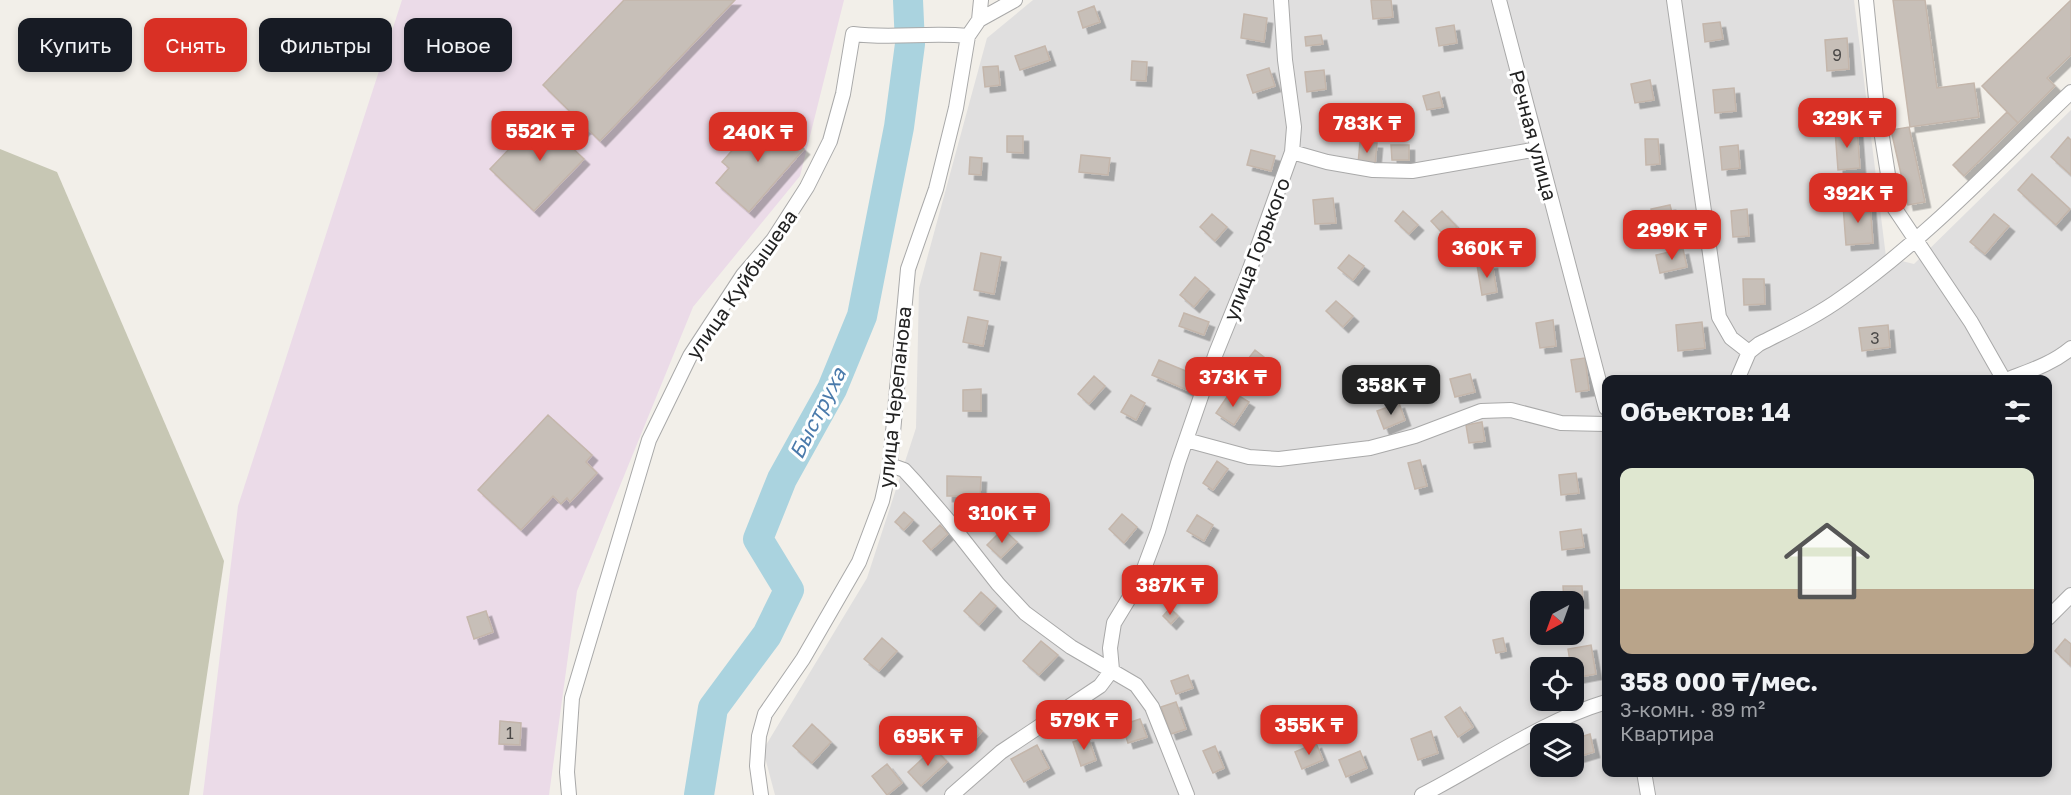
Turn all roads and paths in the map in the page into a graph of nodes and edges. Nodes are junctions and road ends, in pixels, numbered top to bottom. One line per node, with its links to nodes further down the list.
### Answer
1 (981, 0): 7 (street)
2 (1015, 0): 7 (street, улица Черепанова)
3 (1281, 0): 11 (street, улица Горького)
4 (1498, 0): 10 (street, Речная улица)
5 (1674, 0): 14 (street)
6 (1866, 0): 12 (street)
7 (979, 20): 8 (street, улица Черепанова)
8 (968, 36): 21 (street, улица Черепанова); 27 (street, улица Куйбышева)
9 (2071, 92): 12 (street)
10 (1538, 149): 11 (street); 18 (street, Речная улица)
11 (1292, 152): 20 (street, улица Горького)
12 (1916, 240): 14 (street); 16 (street)
13 (2071, 348): 17 (street)
14 (1749, 352): 15 (street)
15 (1739, 375)
16 (2002, 375)
17 (2018, 375)
18 (1602, 393)
19 (1602, 424): 20 (street)
20 (1186, 440): 24 (street, улица Горького)
21 (890, 465): 24 (street); 28 (street, улица Черепанова)
22 (2071, 595): 23 (street)
23 (2052, 614)
24 (1112, 670): 29 (street); 30 (street)
25 (1602, 703): 31 (street)
26 (1645, 777): 32 (street)
27 (569, 795)
28 (760, 795)
29 (952, 795)
30 (1187, 795)
31 (1422, 795)
32 (1648, 795)

